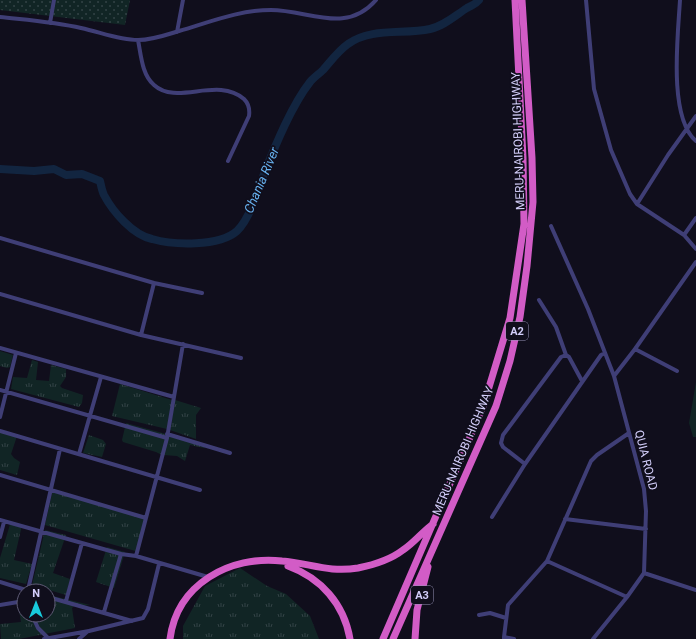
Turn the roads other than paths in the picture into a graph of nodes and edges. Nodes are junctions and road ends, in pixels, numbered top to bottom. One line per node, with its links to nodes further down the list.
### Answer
1 (54, 0): 9 (street)
2 (182, 0): 10 (street)
3 (376, 0): 10 (street)
4 (515, 0): 59 (highway, MERU-NAIROBI HIGHWAY / A2)
5 (522, 0): 64 (highway, MERU-NAIROBI HIGHWAY / A2)
6 (586, 0): 16 (street)
7 (680, 0): 13 (street)
8 (0, 18): 9 (street)
9 (50, 23): 11 (street)
10 (177, 32): 11 (street)
11 (138, 40): 15 (street)
12 (696, 116): 13 (street)
13 (686, 129): 14 (street); 16 (street)
14 (696, 141)
15 (228, 160)
16 (637, 204): 19 (street)
17 (696, 218): 19 (street)
18 (551, 226): 32 (street, QUIA ROAD)
19 (684, 235): 21 (street)
20 (0, 238): 23 (street)
21 (696, 249)
22 (696, 262): 30 (street)
23 (154, 283): 24 (street); 27 (street)
24 (202, 293)
25 (0, 294): 27 (street)
26 (539, 300): 33 (street)
27 (141, 335): 28 (street)
28 (183, 344): 34 (street); 41 (street)
29 (0, 348): 31 (street)
30 (635, 349): 35 (street); 36 (street)
31 (16, 353): 37 (street); 40 (street)
32 (605, 353): 36 (street, QUIA ROAD); 38 (street)
33 (566, 355): 38 (street); 50 (street)
34 (241, 358)
35 (677, 371)
36 (614, 376): 45 (street, QUIA ROAD)
37 (101, 377): 41 (street); 42 (street)
38 (582, 381): 50 (street)
39 (0, 390): 40 (street)
40 (7, 392): 42 (street); 43 (street)
41 (174, 397): 46 (street)
42 (91, 416): 46 (street); 49 (street)
43 (0, 417)
44 (0, 431): 47 (street)
45 (629, 433): 57 (street); 60 (street, QUIA ROAD)
46 (167, 436): 48 (street); 52 (street)
47 (60, 449): 49 (street); 53 (street)
48 (230, 453)
49 (79, 454): 52 (street)
50 (525, 464): 55 (street)
51 (0, 475): 53 (street)
52 (156, 477): 54 (street); 56 (street)
53 (50, 489): 56 (street); 61 (street)
54 (200, 490)
55 (492, 517)
56 (146, 518): 66 (street)
57 (565, 519): 60 (street); 68 (street)
58 (2, 521): 61 (street); 62 (street)
59 (434, 523): 67 (highway); 92 (highway, MERU-NAIROBI HIGHWAY / A2)
60 (646, 529): 70 (street, QUIA ROAD)
61 (41, 532): 63 (street); 73 (street)
62 (0, 537)
63 (82, 543): 65 (street); 78 (street)
64 (432, 551): 93 (highway, MERU-NAIROBI HIGHWAY / A2); 94 (highway, A3)
65 (121, 554): 66 (street); 81 (street)
66 (136, 556): 69 (street)
67 (265, 560): 71 (highway); 91 (highway)
68 (547, 561): 76 (street); 83 (street)
69 (159, 564): 71 (street); 84 (street)
70 (644, 573): 75 (street); 76 (street)
71 (208, 577): 90 (highway)
72 (0, 582): 74 (street)
73 (31, 583)
74 (16, 587)
75 (696, 590)
76 (627, 597): 96 (street)
77 (56, 599): 78 (street)
78 (66, 601): 81 (street)
79 (16, 602): 80 (street)
80 (0, 605)
81 (104, 612): 84 (street)
82 (479, 615): 83 (street)
83 (506, 618): 87 (street)
84 (134, 621): 86 (street)
85 (36, 623): 88 (street)
86 (89, 631): 88 (street); 89 (street)
87 (504, 638): 95 (street)
88 (47, 639)
89 (79, 639)
90 (170, 639)
91 (350, 639)
92 (383, 639)
93 (393, 639)
94 (415, 639)
95 (514, 639)
96 (593, 639)

